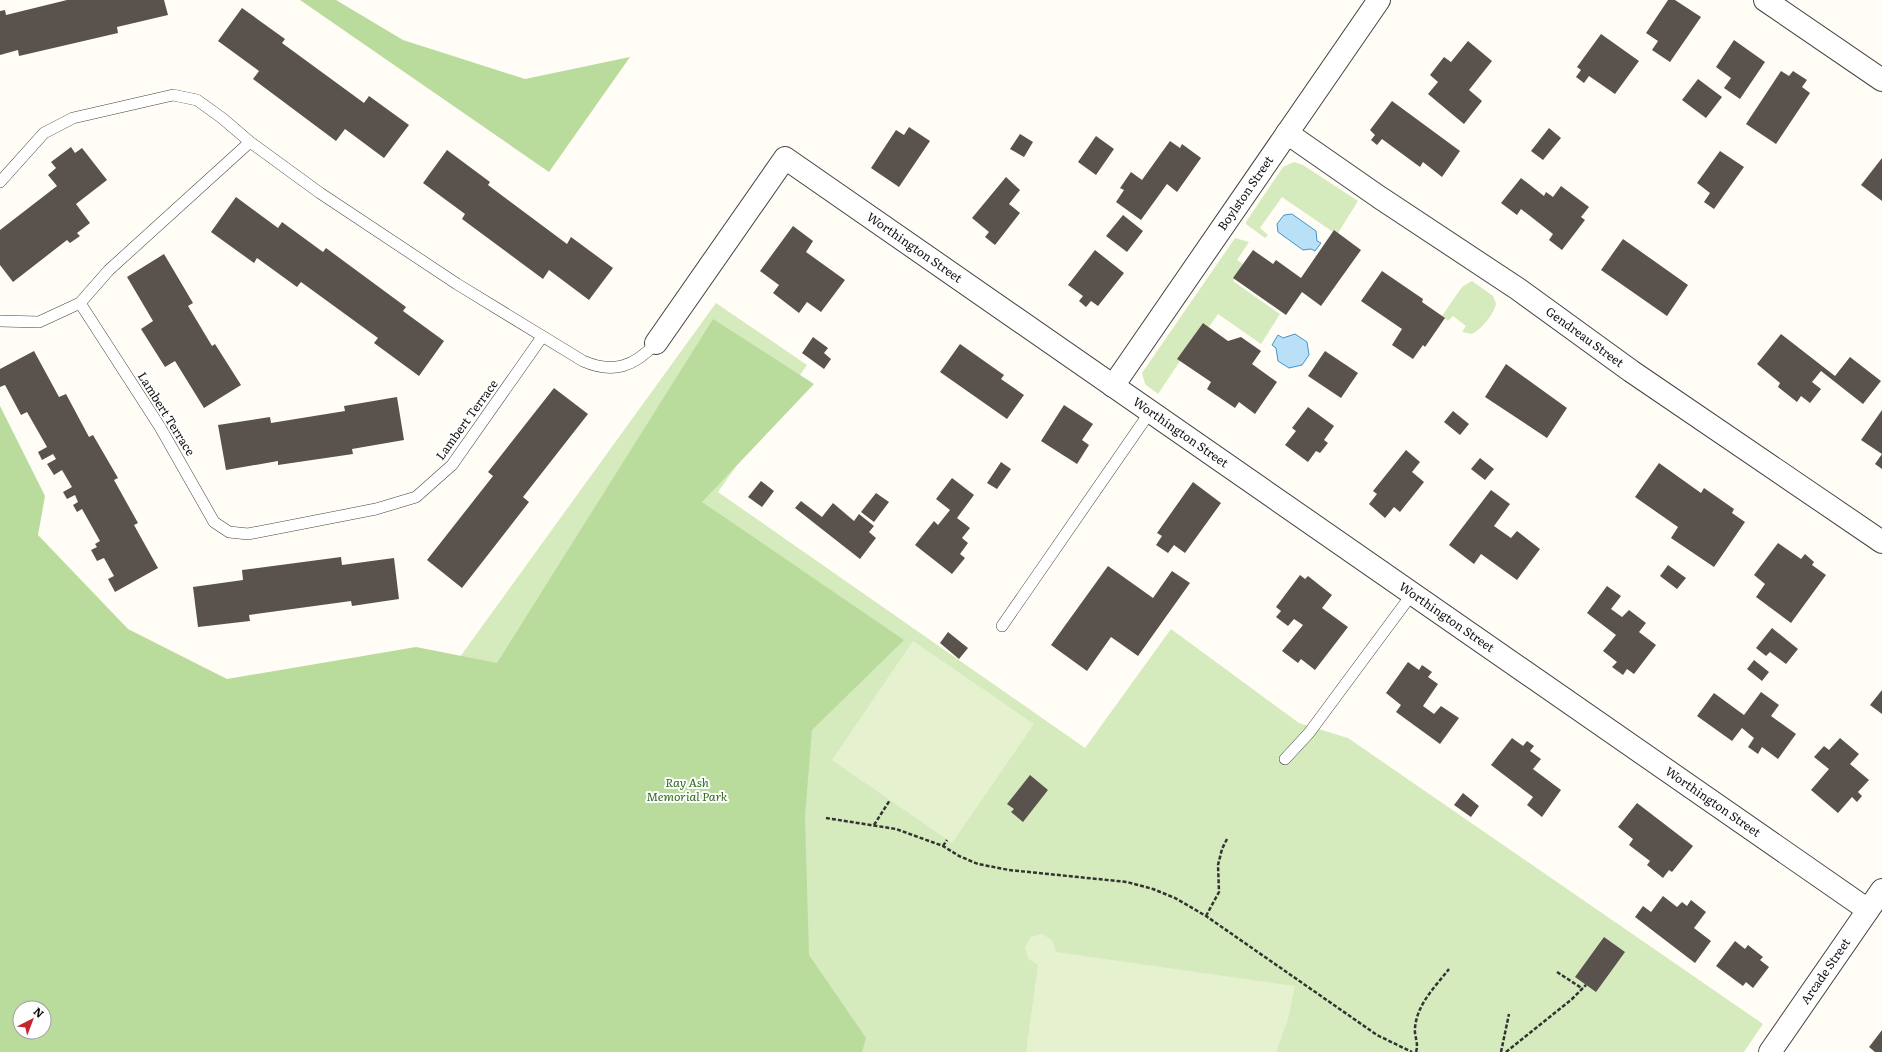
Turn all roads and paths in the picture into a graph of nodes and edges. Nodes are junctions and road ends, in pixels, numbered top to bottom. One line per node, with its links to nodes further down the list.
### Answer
1 (1379, 0): 4 (street, Boylston Street)
2 (1765, 0): 3 (street)
3 (1882, 80)
4 (1287, 133): 11 (street, Boylston Street); 13 (street, Gendreau Street)
5 (250, 142): 6 (lane); 7 (lane); 9 (lane)
6 (0, 182)
7 (80, 303): 8 (lane); 9 (lane, Lambert Terrace)
8 (0, 322)
9 (542, 337): 10 (lane, Worthington Street)
10 (656, 343): 11 (street, Worthington Street)
11 (1114, 386): 12 (street, Worthington Street)
12 (1150, 412): 14 (street, Worthington Street); 15 (lane)
13 (1882, 542)
14 (1412, 594): 16 (lane); 24 (street, Worthington Street)
15 (1002, 626)
16 (1285, 759)
17 (890, 800): 19 (path)
18 (826, 818): 19 (path)
19 (874, 825): 22 (path)
20 (1227, 839): 25 (path)
21 (947, 840): 22 (path)
22 (943, 846): 25 (path)
23 (1882, 890): 24 (street, Arcade Street)
24 (1868, 910): 35 (street, Arcade Street)
25 (1206, 916): 31 (path)
26 (1449, 969): 32 (path)
27 (1557, 972): 29 (path)
28 (1586, 985): 29 (path)
29 (1583, 989): 34 (path)
30 (1509, 1014): 33 (path)
31 (1412, 1052)
32 (1416, 1052)
33 (1501, 1052)
34 (1506, 1052)
35 (1770, 1052)

